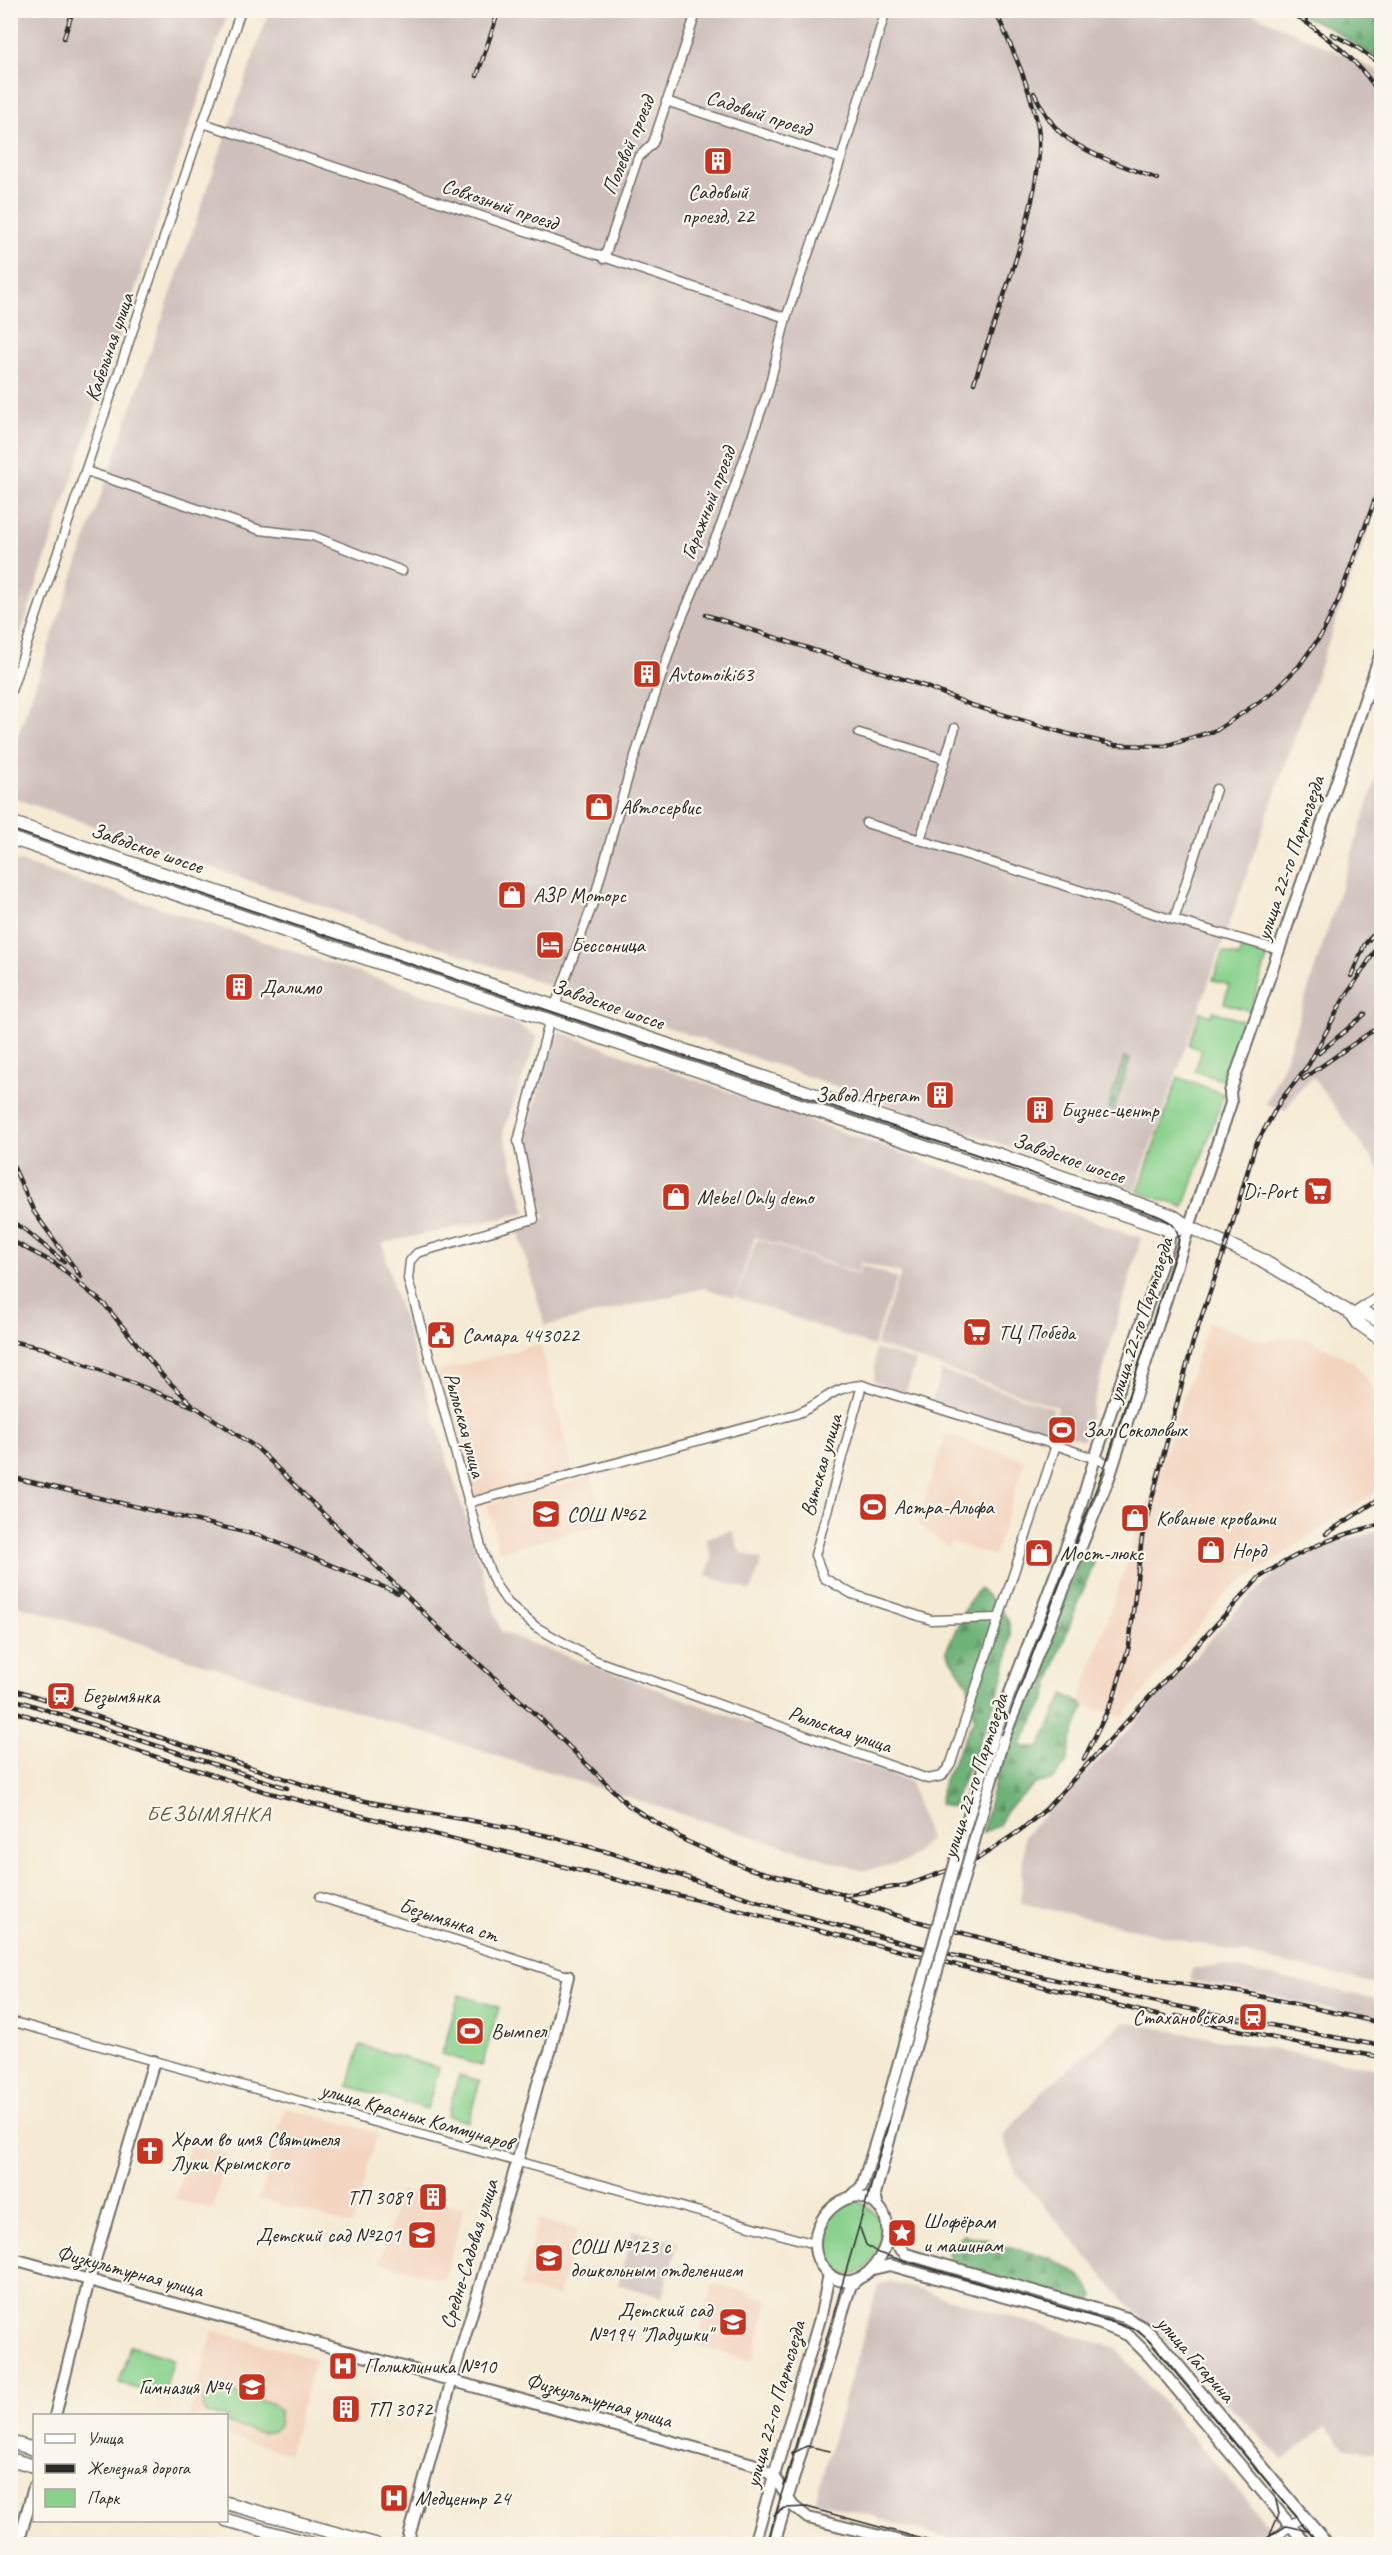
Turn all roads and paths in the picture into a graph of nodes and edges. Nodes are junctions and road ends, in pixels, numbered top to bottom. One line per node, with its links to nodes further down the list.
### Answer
1 (241, 10): 5 (street, Кабельная улица)
2 (696, 10): 4 (street, Полевой проезд)
3 (886, 10): 6 (street, Гаражный проезд)
4 (666, 101): 6 (street, Садовый проезд); 7 (street, Полевой проезд)
5 (203, 123): 7 (street, Совхозный проезд); 9 (street, Кабельная улица)
6 (841, 159): 8 (street, Гаражный проезд)
7 (604, 259): 8 (street, Совхозный проезд)
8 (786, 318): 23 (street, Гаражный проезд)
9 (86, 471): 10 (street); 12 (street, Кабельная улица)
10 (402, 571)
11 (1382, 650): 22 (main road, улица 22-го Партсъезда)
12 (10, 694)
13 (955, 728): 15 (street)
14 (859, 733): 15 (street)
15 (945, 759): 20 (street)
16 (1216, 789): 21 (street)
17 (10, 822): 23 (main road, Заводское шоссе)
18 (866, 823): 20 (street)
19 (10, 838): 24 (main road, Заводское шоссе)
20 (920, 840): 21 (street)
21 (1174, 920): 22 (street)
22 (1279, 950): 27 (main road, улица 22-го Партсъезда)
23 (555, 1006): 24 (main road); 25 (main road, Заводское шоссе)
24 (550, 1019): 26 (main road, Заводское шоссе); 37 (street, Рыльская улица)
25 (875, 1115): 26 (main road); 27 (main road, Заводское шоссе)
26 (871, 1129): 28 (main road, Заводское шоссе)
27 (1190, 1227): 28 (main road, Заводское шоссе); 30 (main road, Заводское шоссе); 36 (main road, улица 22-го Партсъезда)
28 (1170, 1230): 35 (main road, улица 22-го Партсъезда)
29 (1382, 1294): 30 (street)
30 (1352, 1314): 31 (main road, Заводское шоссе); 32 (main road, Заводское шоссе)
31 (1382, 1323)
32 (1382, 1340)
33 (862, 1385): 34 (street); 37 (street, Рыльская улица); 38 (street, Вятская улица)
34 (1056, 1444): 35 (street); 38 (street, Рыльская улица)
35 (1095, 1458): 36 (street); 39 (main road, улица 22-го Партсъезда)
36 (1113, 1465): 39 (main road, улица 22-го Партсъезда)
37 (468, 1503): 38 (street, Рыльская улица)
38 (999, 1618)
39 (998, 1738): 44 (main road, улица 22-го Партсъезда, bridge)
40 (320, 1898): 41 (street, Безымянка ст)
41 (568, 1976): 45 (main road, Средне-Садовая улица)
42 (10, 2021): 43 (street, улица Красных Коммунаров)
43 (154, 2061): 45 (street, улица Красных Коммунаров); 54 (main road)
44 (890, 2117): 46 (main road, улица 22-го Партсъезда); 47 (main road, улица 22-го Партсъезда)
45 (517, 2163): 49 (street, улица Красных Коммунаров); 55 (main road, Средне-Садовая улица)
46 (850, 2197): 47 (main road); 49 (main road)
47 (878, 2207): 48 (main road)
48 (888, 2237): 51 (main road); 65 (main road, улица Гагарина)
49 (815, 2244): 52 (main road)
50 (10, 2258): 54 (main road, Физкультурная улица)
51 (873, 2269): 53 (main road); 67 (main road, улица Гагарина)
52 (829, 2274): 53 (main road); 61 (main road, улица 22-го Партсъезда)
53 (858, 2278): 63 (main road, улица 22-го Партсъезда)
54 (89, 2280): 55 (main road, Физкультурная улица); 56 (main road)
55 (452, 2379): 61 (main road, Физкультурная улица); 71 (main road, Средне-Садовая улица)
56 (55, 2414)
57 (10, 2442): 58 (main road)
58 (33, 2449)
59 (10, 2459): 60 (main road)
60 (33, 2466)
61 (774, 2476): 63 (main road); 72 (main road, улица 22-го Партсъезда)
62 (33, 2491): 68 (main road)
63 (788, 2498): 73 (main road, улица 22-го Партсъезда); 74 (main road)
64 (228, 2504): 70 (main road)
65 (1304, 2516): 67 (street); 77 (main road, улица Гагарина)
66 (228, 2521): 69 (main road)
67 (1291, 2526): 75 (street); 76 (main road, улица Гагарина)
68 (18, 2544)
69 (312, 2544)
70 (375, 2544)
71 (407, 2544)
72 (754, 2544)
73 (774, 2544)
74 (912, 2544)
75 (1267, 2544)
76 (1306, 2544)
77 (1327, 2544)

